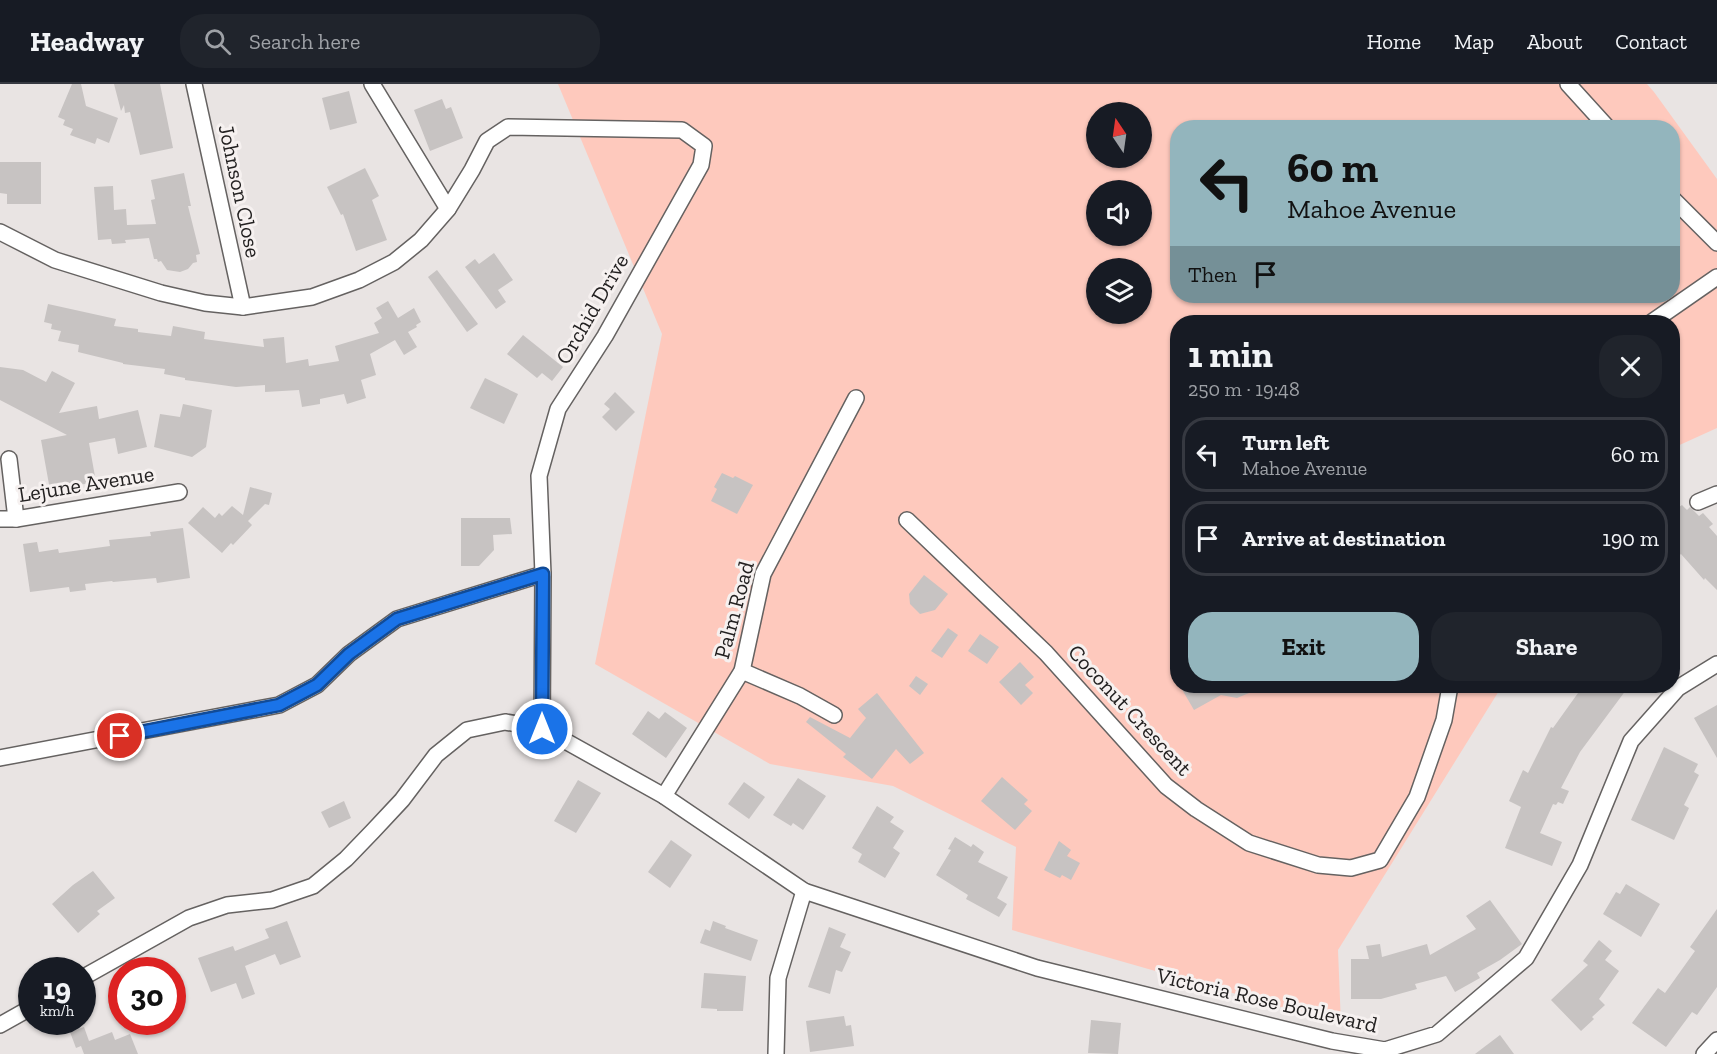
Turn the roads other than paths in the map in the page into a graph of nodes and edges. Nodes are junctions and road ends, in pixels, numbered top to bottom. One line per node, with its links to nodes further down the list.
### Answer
1 (194, 84): 12 (street, Johnson Close)
2 (372, 84): 6 (street)
3 (1568, 84): 4 (street)
4 (1601, 120)
5 (1680, 206): 8 (street)
6 (448, 209): 12 (street); 22 (street, Orchid Drive)
7 (0, 232): 12 (street)
8 (1717, 243)
9 (1717, 277): 11 (street)
10 (1679, 303): 13 (street)
11 (1680, 303)
12 (243, 307)
13 (1662, 315)
14 (855, 398): 24 (street, Palm Road)
15 (9, 459): 20 (street)
16 (179, 492): 20 (street, Lejune Avenue)
17 (1717, 494): 18 (street)
18 (1698, 502)
19 (0, 519): 20 (street, Lejune Avenue)
20 (16, 519)
21 (907, 520): 26 (street, Coconut Crescent)
22 (543, 574): 29 (street, Orchid Drive); 30 (street)
23 (1717, 663): 25 (street, Victoria Rose Boulevard)
24 (742, 671): 28 (street); 31 (street, Palm Road)
25 (1680, 687)
26 (1449, 693)
27 (1674, 693): 32 (street, Victoria Rose Boulevard)
28 (834, 715)
29 (542, 729): 31 (street, Victoria Rose Boulevard); 33 (street)
30 (0, 758)
31 (664, 796): 32 (street, Victoria Rose Boulevard)
32 (804, 891): 37 (street)
33 (96, 970)
34 (18, 1014): 35 (street)
35 (0, 1024)
36 (1717, 1040): 38 (street)
37 (776, 1054)
38 (1704, 1054)

